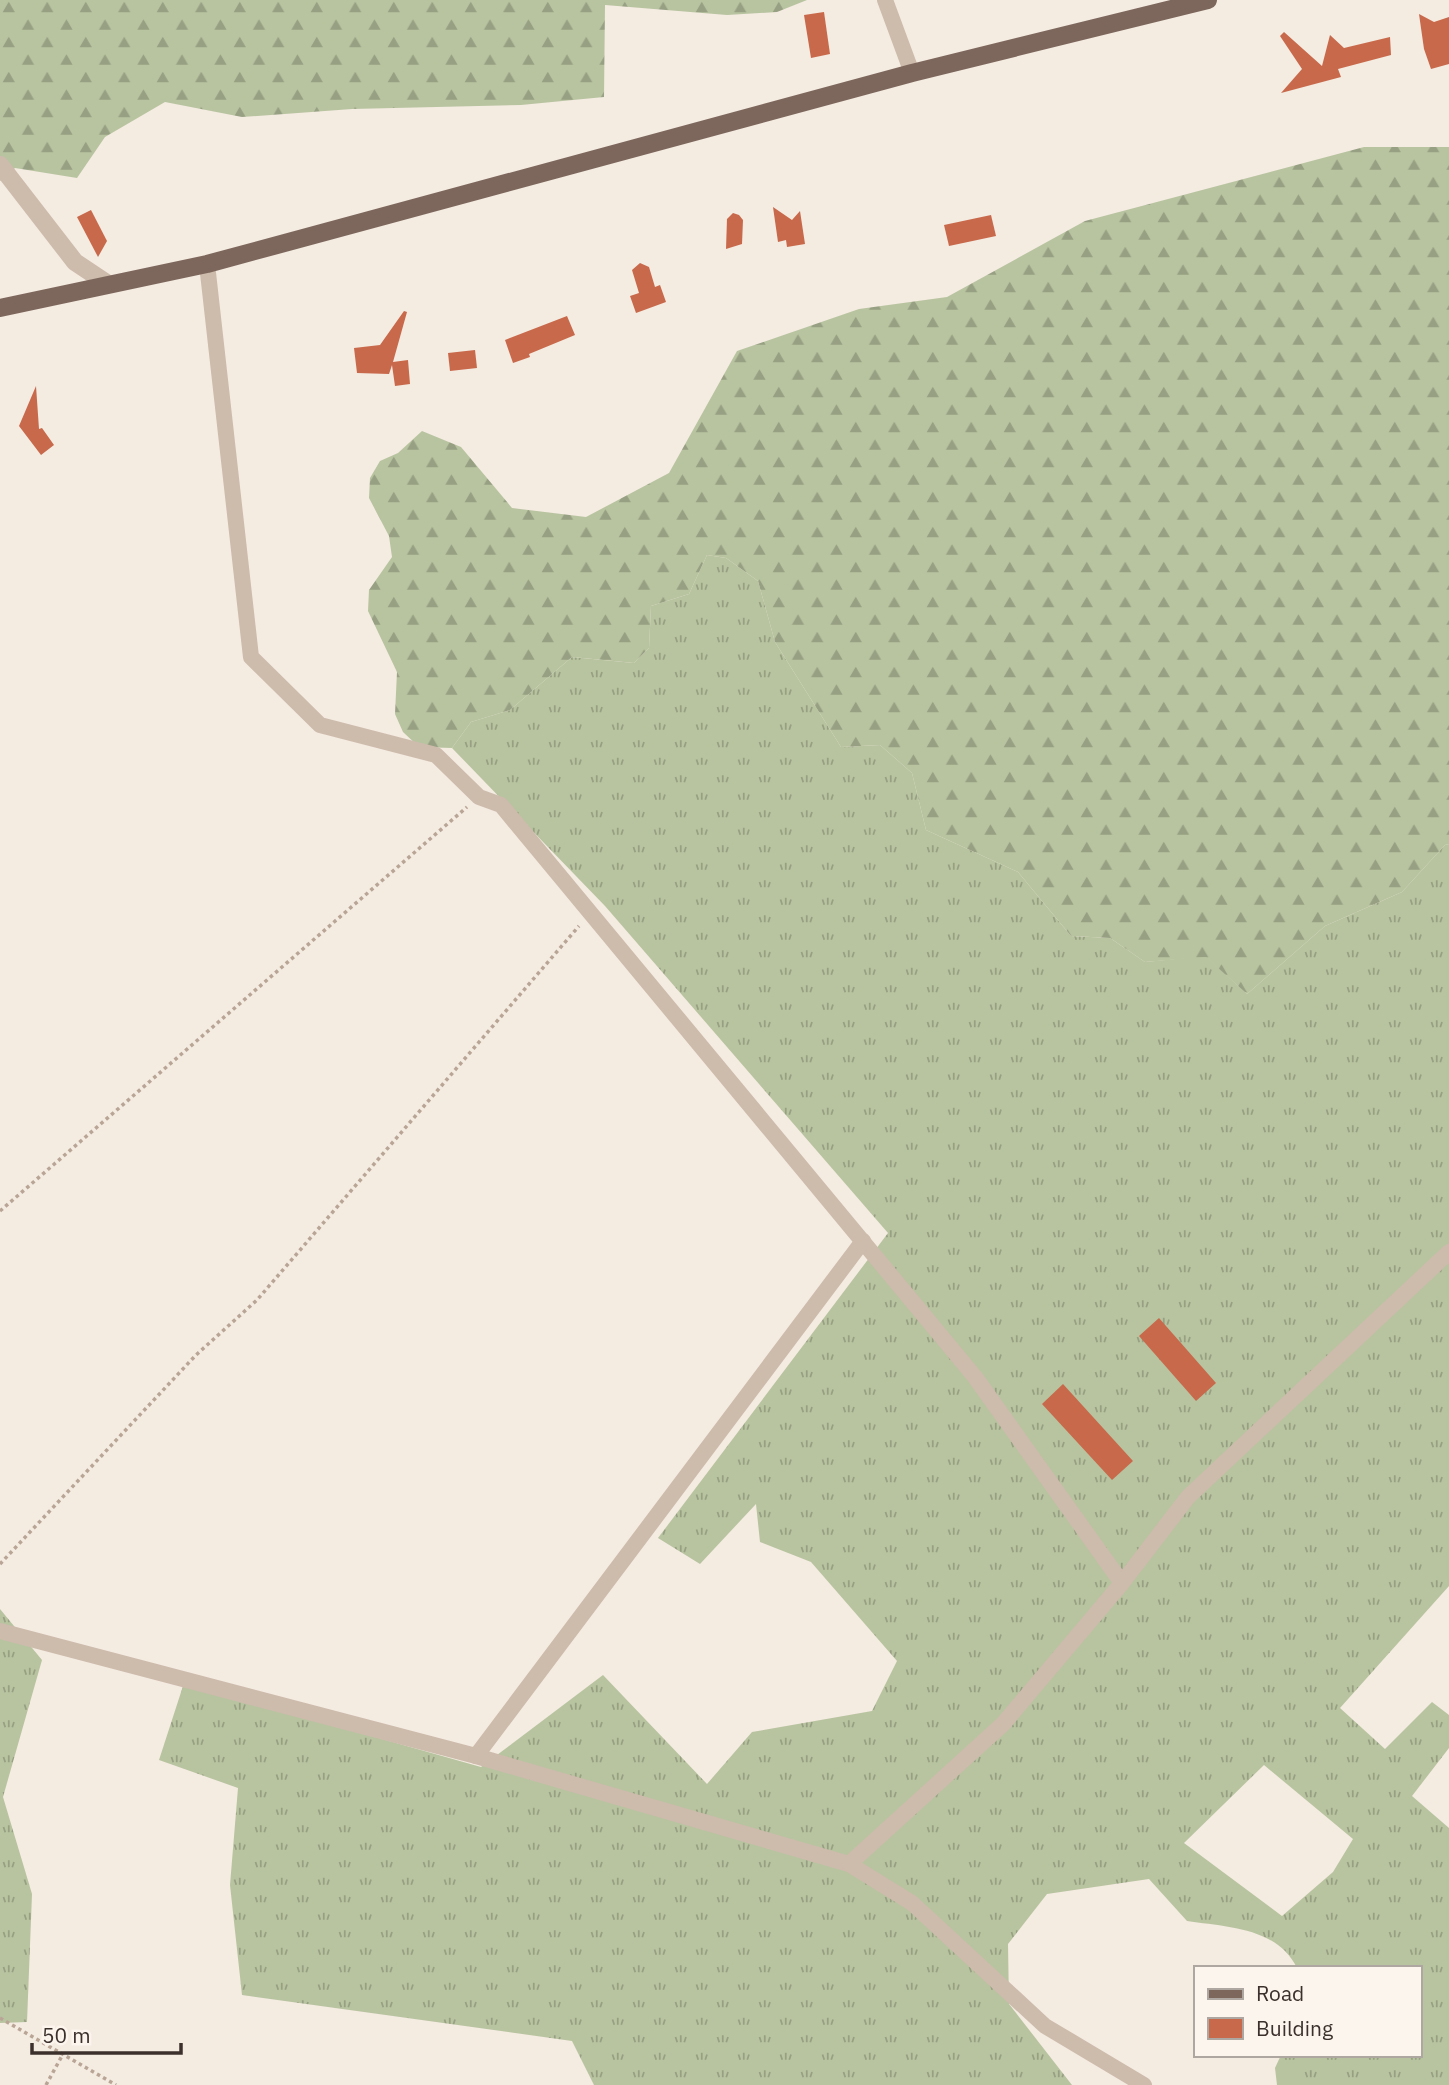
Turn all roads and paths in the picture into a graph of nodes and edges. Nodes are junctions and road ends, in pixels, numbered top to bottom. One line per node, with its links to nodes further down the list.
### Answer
1 (884, 0): 3 (street)
2 (1208, 0): 3 (main road)
3 (912, 73): 5 (main road)
4 (0, 165): 6 (street)
5 (208, 264): 6 (main road); 8 (street)
6 (108, 284): 7 (main road)
7 (0, 308)
8 (479, 797): 9 (street); 10 (path)
9 (589, 914): 11 (street); 13 (path)
10 (0, 1211)
11 (863, 1241): 14 (street); 16 (street)
12 (1449, 1252): 14 (street)
13 (0, 1564)
14 (1122, 1583): 17 (street)
15 (0, 1631): 16 (street)
16 (476, 1756): 17 (street)
17 (849, 1864): 20 (street)
18 (0, 2018): 19 (path)
19 (63, 2054): 21 (path); 22 (path)
20 (1143, 2084)
21 (46, 2085)
22 (116, 2085)

